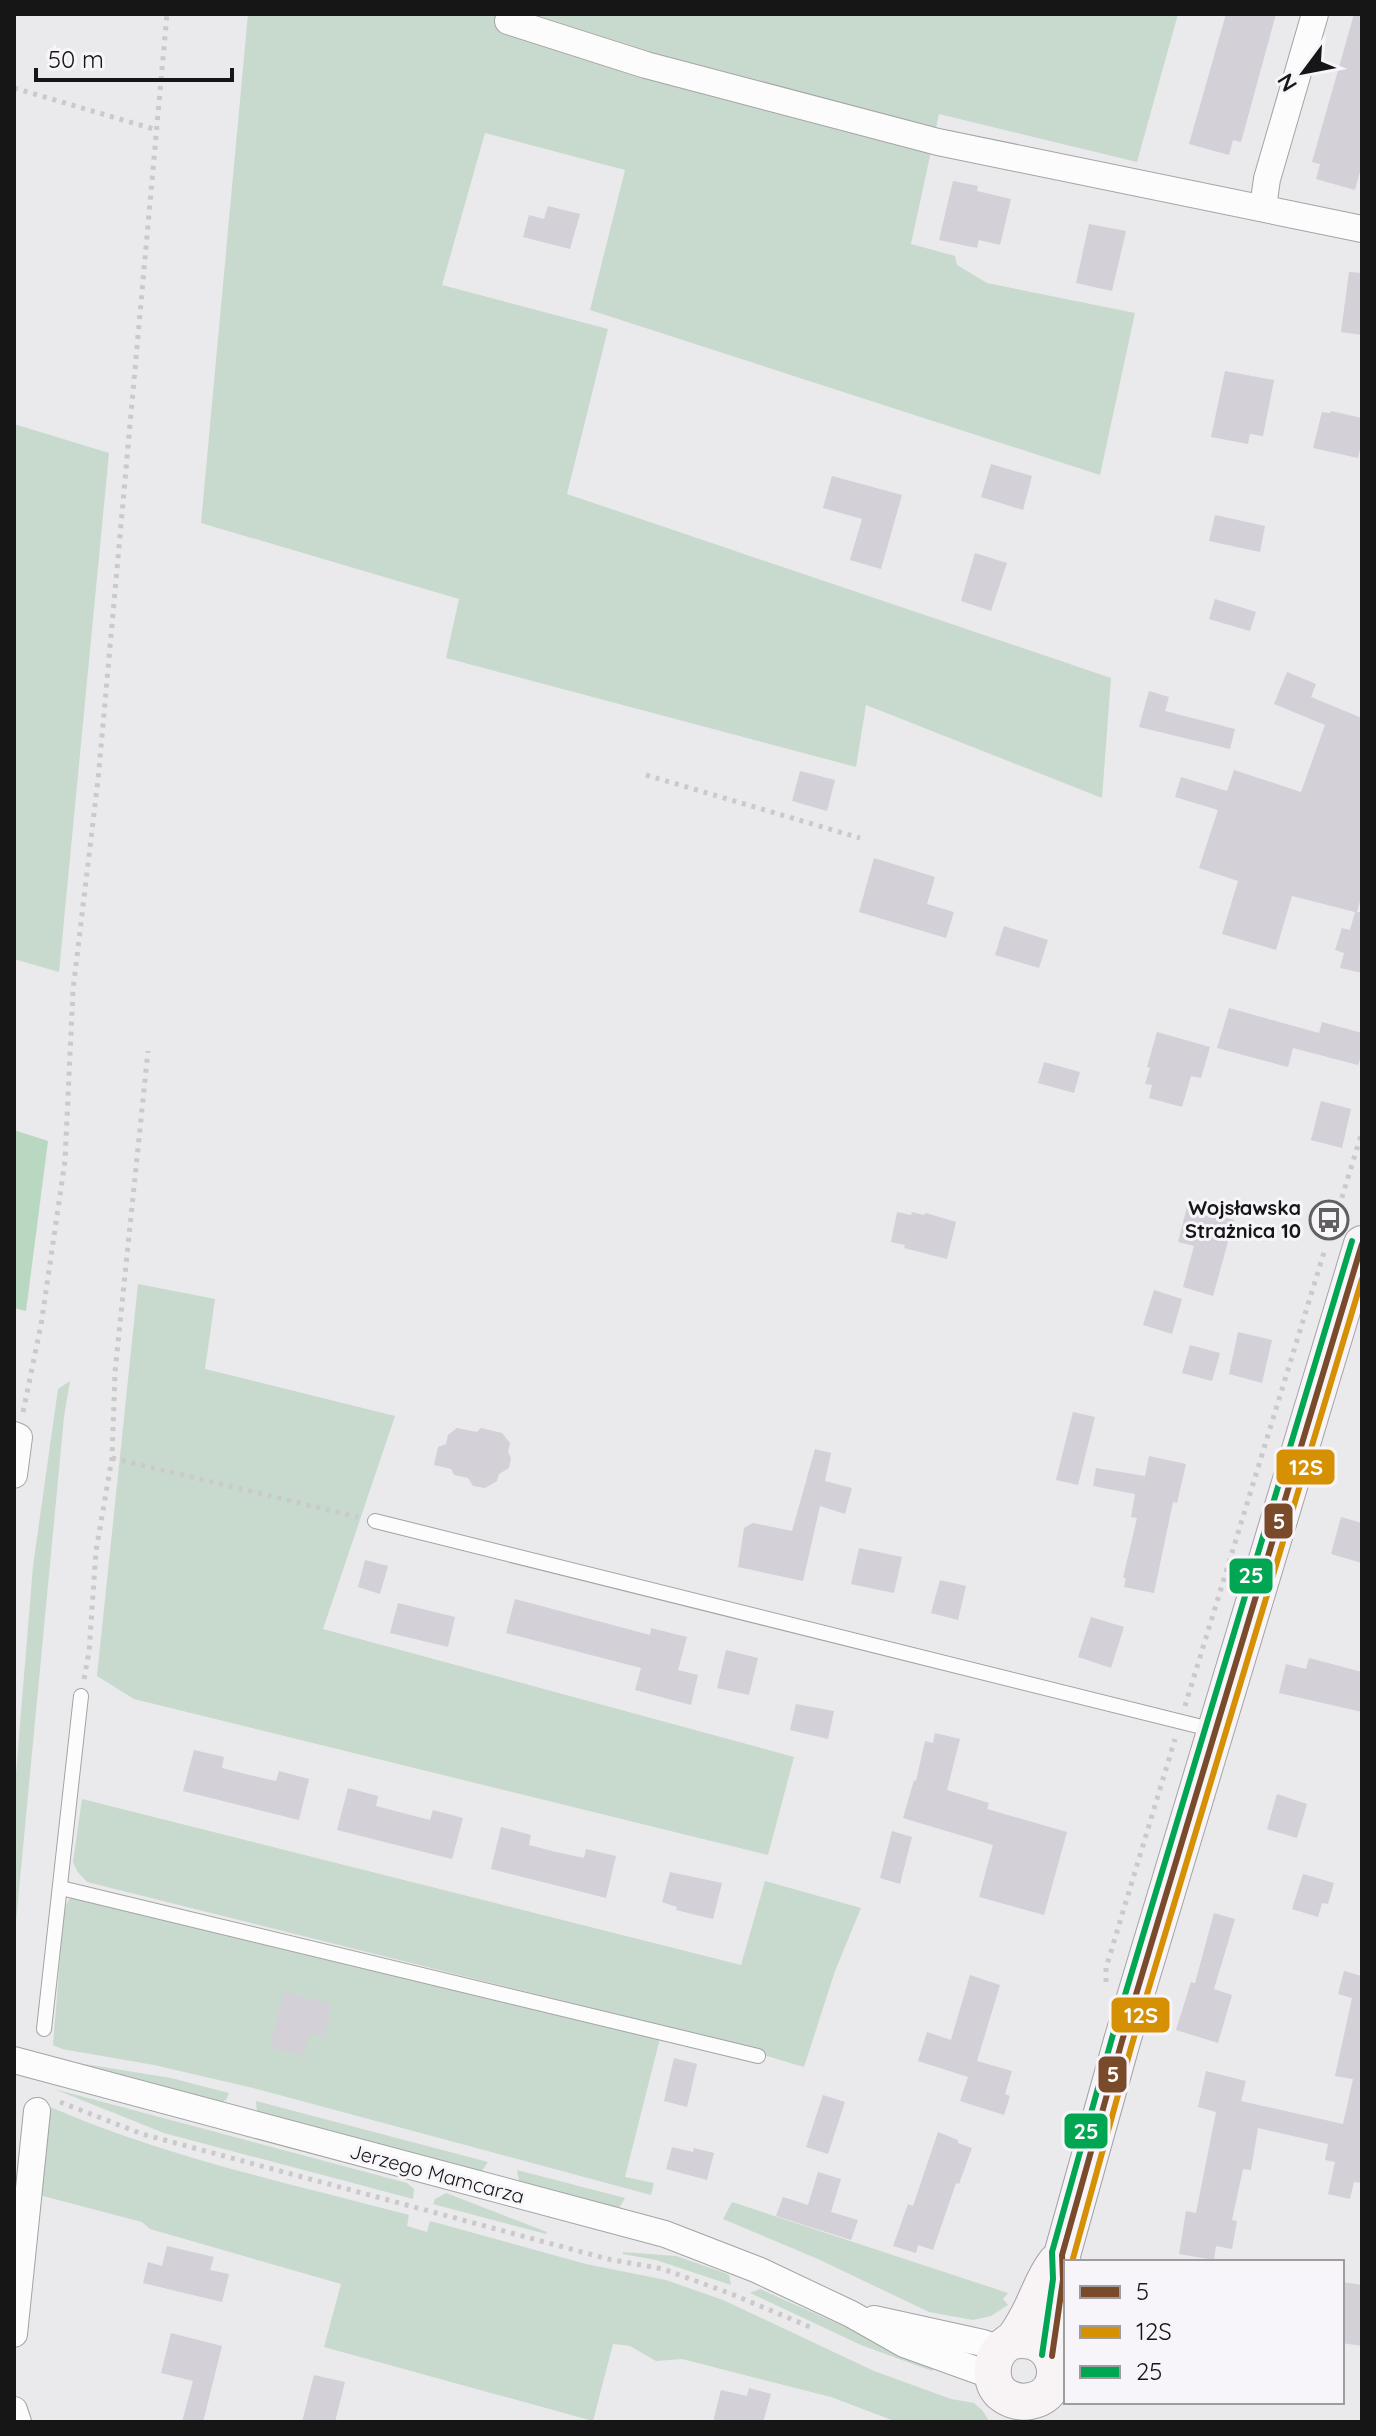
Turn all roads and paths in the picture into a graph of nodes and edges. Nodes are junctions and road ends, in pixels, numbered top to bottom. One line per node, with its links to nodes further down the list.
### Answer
1 (167, 14): 5 (path)
2 (1315, 14): 6 (street)
3 (506, 18): 6 (street)
4 (14, 88): 5 (path)
5 (157, 130): 12 (path)
6 (1263, 207): 7 (street)
7 (1362, 229)
8 (646, 775): 9 (path)
9 (860, 838)
10 (148, 1051): 13 (path)
11 (1362, 1244): 17 (street)
12 (16, 1436): 14 (street)
13 (112, 1458): 15 (path); 16 (path)
14 (14, 1475)
15 (375, 1521): 17 (lane)
16 (81, 1696): 18 (lane)
17 (1215, 1730): 23 (street)
18 (61, 1888): 19 (lane); 20 (lane)
19 (44, 2029)
20 (758, 2056)
21 (14, 2060): 26 (street, Jerzego Mamcarza)
22 (47, 2106): 24 (path); 25 (street)
23 (1062, 2255): 26 (street); 26 (street)
24 (825, 2333)
25 (14, 2334)
26 (1014, 2387)
27 (14, 2410): 28 (street)
28 (18, 2422)

